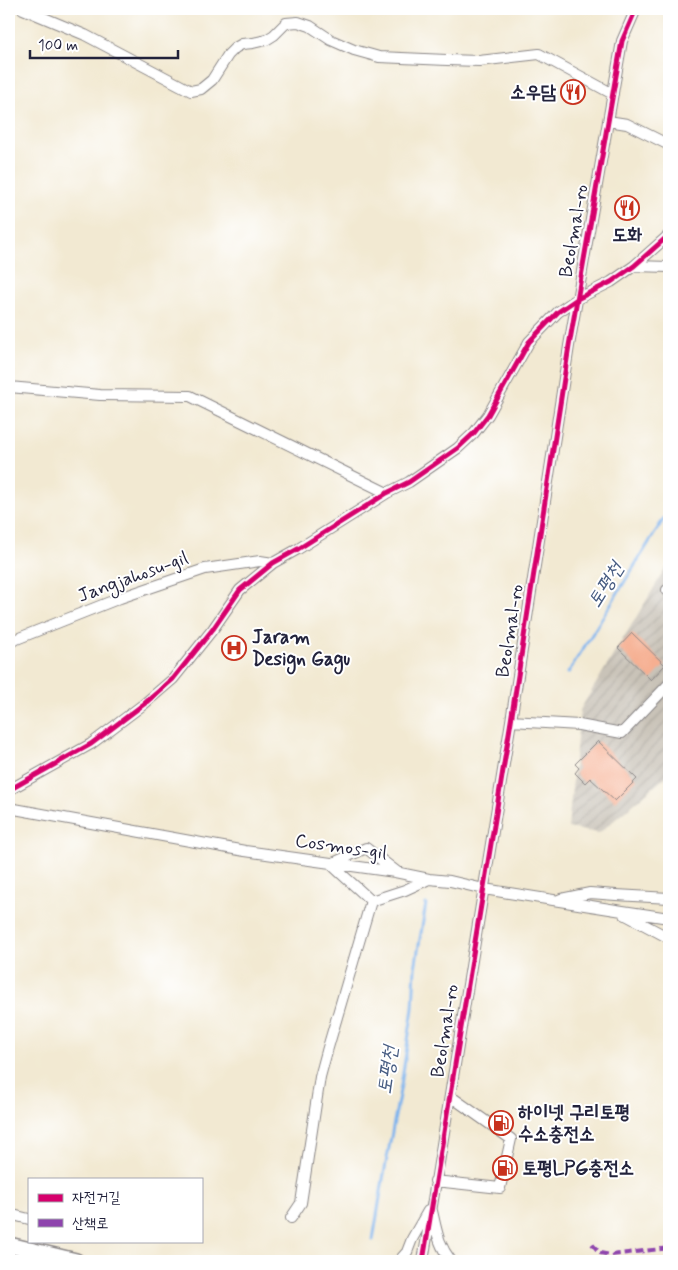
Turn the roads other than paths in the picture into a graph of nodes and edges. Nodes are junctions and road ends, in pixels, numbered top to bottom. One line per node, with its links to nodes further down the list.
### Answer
1 (636, 9): 3 (street, Beolmal-ro)
2 (30, 10): 3 (street)
3 (613, 94): 4 (street, Beolmal-ro)
4 (608, 121): 5 (street); 9 (street, Beolmal-ro)
5 (669, 145)
6 (669, 235): 7 (street)
7 (634, 266): 8 (street); 9 (street)
8 (669, 267)
9 (577, 300): 11 (street); 15 (street, Beolmal-ro)
10 (9, 387): 11 (street)
11 (387, 493): 12 (street)
12 (273, 563): 13 (street, Jangjahosu-gil); 16 (street)
13 (9, 642)
14 (669, 684): 15 (street)
15 (511, 721): 21 (street, Beolmal-ro)
16 (9, 790)
17 (9, 808): 18 (street, Cosmos-gil)
18 (331, 864): 19 (street, Cosmos-gil); 19 (street); 24 (street)
19 (398, 873): 20 (street, Cosmos-gil)
20 (428, 879): 21 (street, Cosmos-gil); 24 (street)
21 (484, 889): 23 (street, Cosmos-gil); 28 (street, Beolmal-ro)
22 (669, 898): 23 (street)
23 (555, 900): 25 (street, Cosmos-gil)
24 (371, 901): 32 (street)
25 (616, 910): 26 (street, Cosmos-gil); 27 (street)
26 (669, 918)
27 (669, 938)
28 (450, 1096): 29 (street, Beolmal-ro); 29 (street)
29 (435, 1181): 30 (street, Beolmal-ro)
30 (431, 1205): 36 (street); 37 (street, Beolmal-ro); 38 (street)
31 (9, 1214): 33 (street)
32 (291, 1218)
33 (28, 1219)
34 (9, 1245): 35 (highway)
35 (76, 1261)
36 (399, 1261)
37 (422, 1261)
38 (451, 1261)

